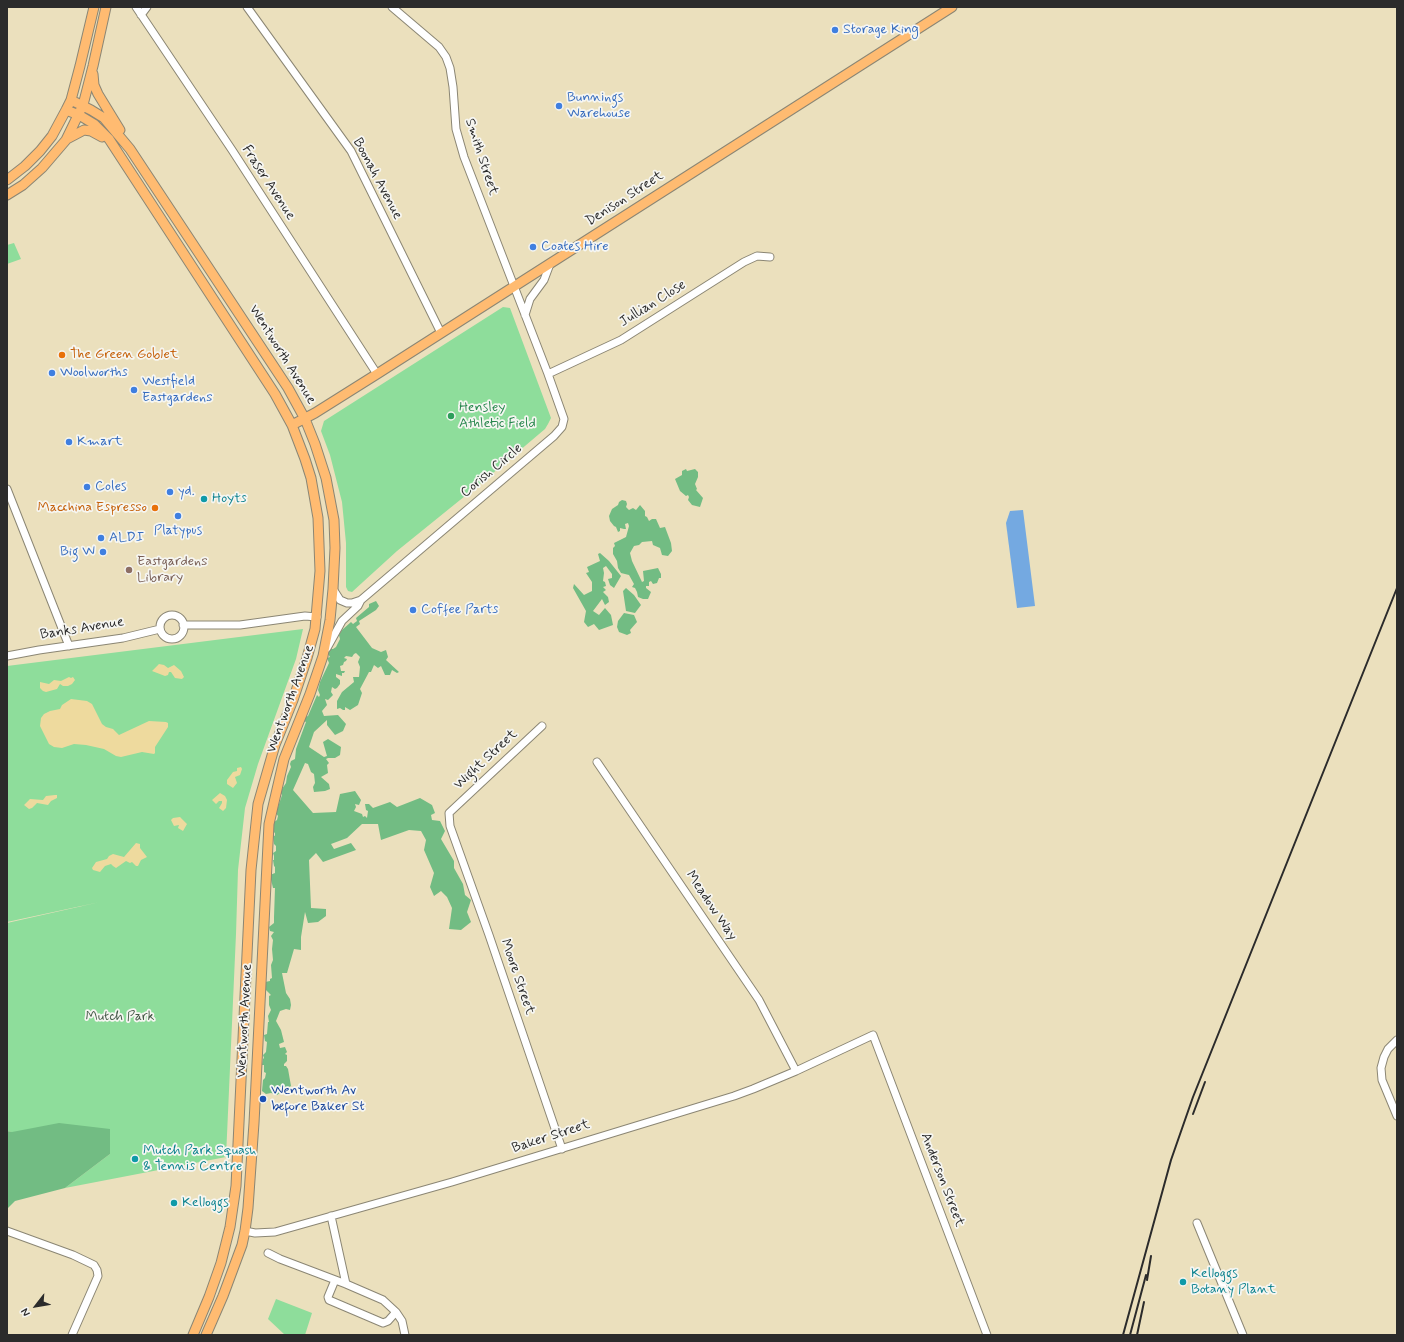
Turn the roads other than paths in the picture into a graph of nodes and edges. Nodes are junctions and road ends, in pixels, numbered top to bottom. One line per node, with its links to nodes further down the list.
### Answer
1 (94, 7): 10 (main road)
2 (106, 7): 9 (main road)
3 (136, 7): 8 (street, Fraser Avenue)
4 (147, 7): 8 (street)
5 (247, 7): 23 (street, Boonah Avenue)
6 (392, 7): 21 (street, Smith Street)
7 (952, 7): 20 (main road, Denison Street)
8 (141, 14): 24 (street, Fraser Avenue)
9 (93, 66): 11 (main road); 15 (main road)
10 (71, 100): 11 (main road, Wentworth Avenue); 12 (main road)
11 (83, 105): 13 (main road); 15 (main road, Wentworth Avenue)
12 (66, 110): 13 (main road, Wentworth Avenue); 17 (main road)
13 (79, 115): 14 (main road); 16 (main road, Wentworth Avenue)
14 (66, 140): 16 (main road); 18 (main road)
15 (130, 149): 26 (main road, Wentworth Avenue)
16 (121, 157): 27 (main road, Wentworth Avenue)
17 (7, 180)
18 (7, 195)
19 (770, 257): 25 (street, Jullian Close)
20 (550, 264): 21 (main road, Denison Street); 22 (street)
21 (514, 287): 22 (street, Corish Circle); 23 (main road, Denison Street)
22 (525, 316): 25 (street, Corish Circle)
23 (441, 333): 24 (main road, Denison Street)
24 (377, 374): 26 (main road, Denison Street)
25 (548, 374): 30 (street, Corish Circle)
26 (305, 419): 27 (main road, Denison Street); 29 (main road, Wentworth Avenue)
27 (292, 425): 31 (main road, Wentworth Avenue)
28 (7, 490): 35 (street)
29 (333, 590): 30 (street); 32 (main road, Wentworth Avenue)
30 (361, 600): 37 (street, Corish Circle)
31 (317, 617): 32 (main road); 33 (street); 48 (main road, Wentworth Avenue)
32 (330, 620): 37 (main road, Wentworth Avenue)
33 (183, 625): 34 (street); 34 (street)
34 (160, 629): 35 (street, Banks Avenue)
35 (69, 646): 36 (street, Banks Avenue)
36 (7, 656)
37 (323, 656): 50 (main road, Wentworth Avenue)
38 (542, 726): 40 (street, Wight Street)
39 (596, 762): 43 (street, Meadow Way)
40 (449, 813): 45 (street, Moore Street)
41 (873, 1035): 43 (street, Baker Street); 59 (street, Anderson Street)
42 (1397, 1040): 44 (street)
43 (796, 1071): 45 (street, Baker Street)
44 (1397, 1116)
45 (562, 1149): 46 (street, Baker Street)
46 (331, 1216): 50 (street, Baker Street); 53 (street)
47 (1197, 1223): 60 (street)
48 (230, 1227): 50 (main road, Baker Street); 56 (main road, Wentworth Avenue)
49 (7, 1231): 55 (street)
50 (245, 1231): 57 (main road, Wentworth Avenue)
51 (268, 1253): 52 (street)
52 (335, 1280): 53 (street); 54 (street)
53 (346, 1284): 54 (street)
54 (396, 1312): 58 (street)
55 (72, 1335)
56 (193, 1335)
57 (206, 1335)
58 (405, 1335)
59 (987, 1335)
60 (1242, 1335)

